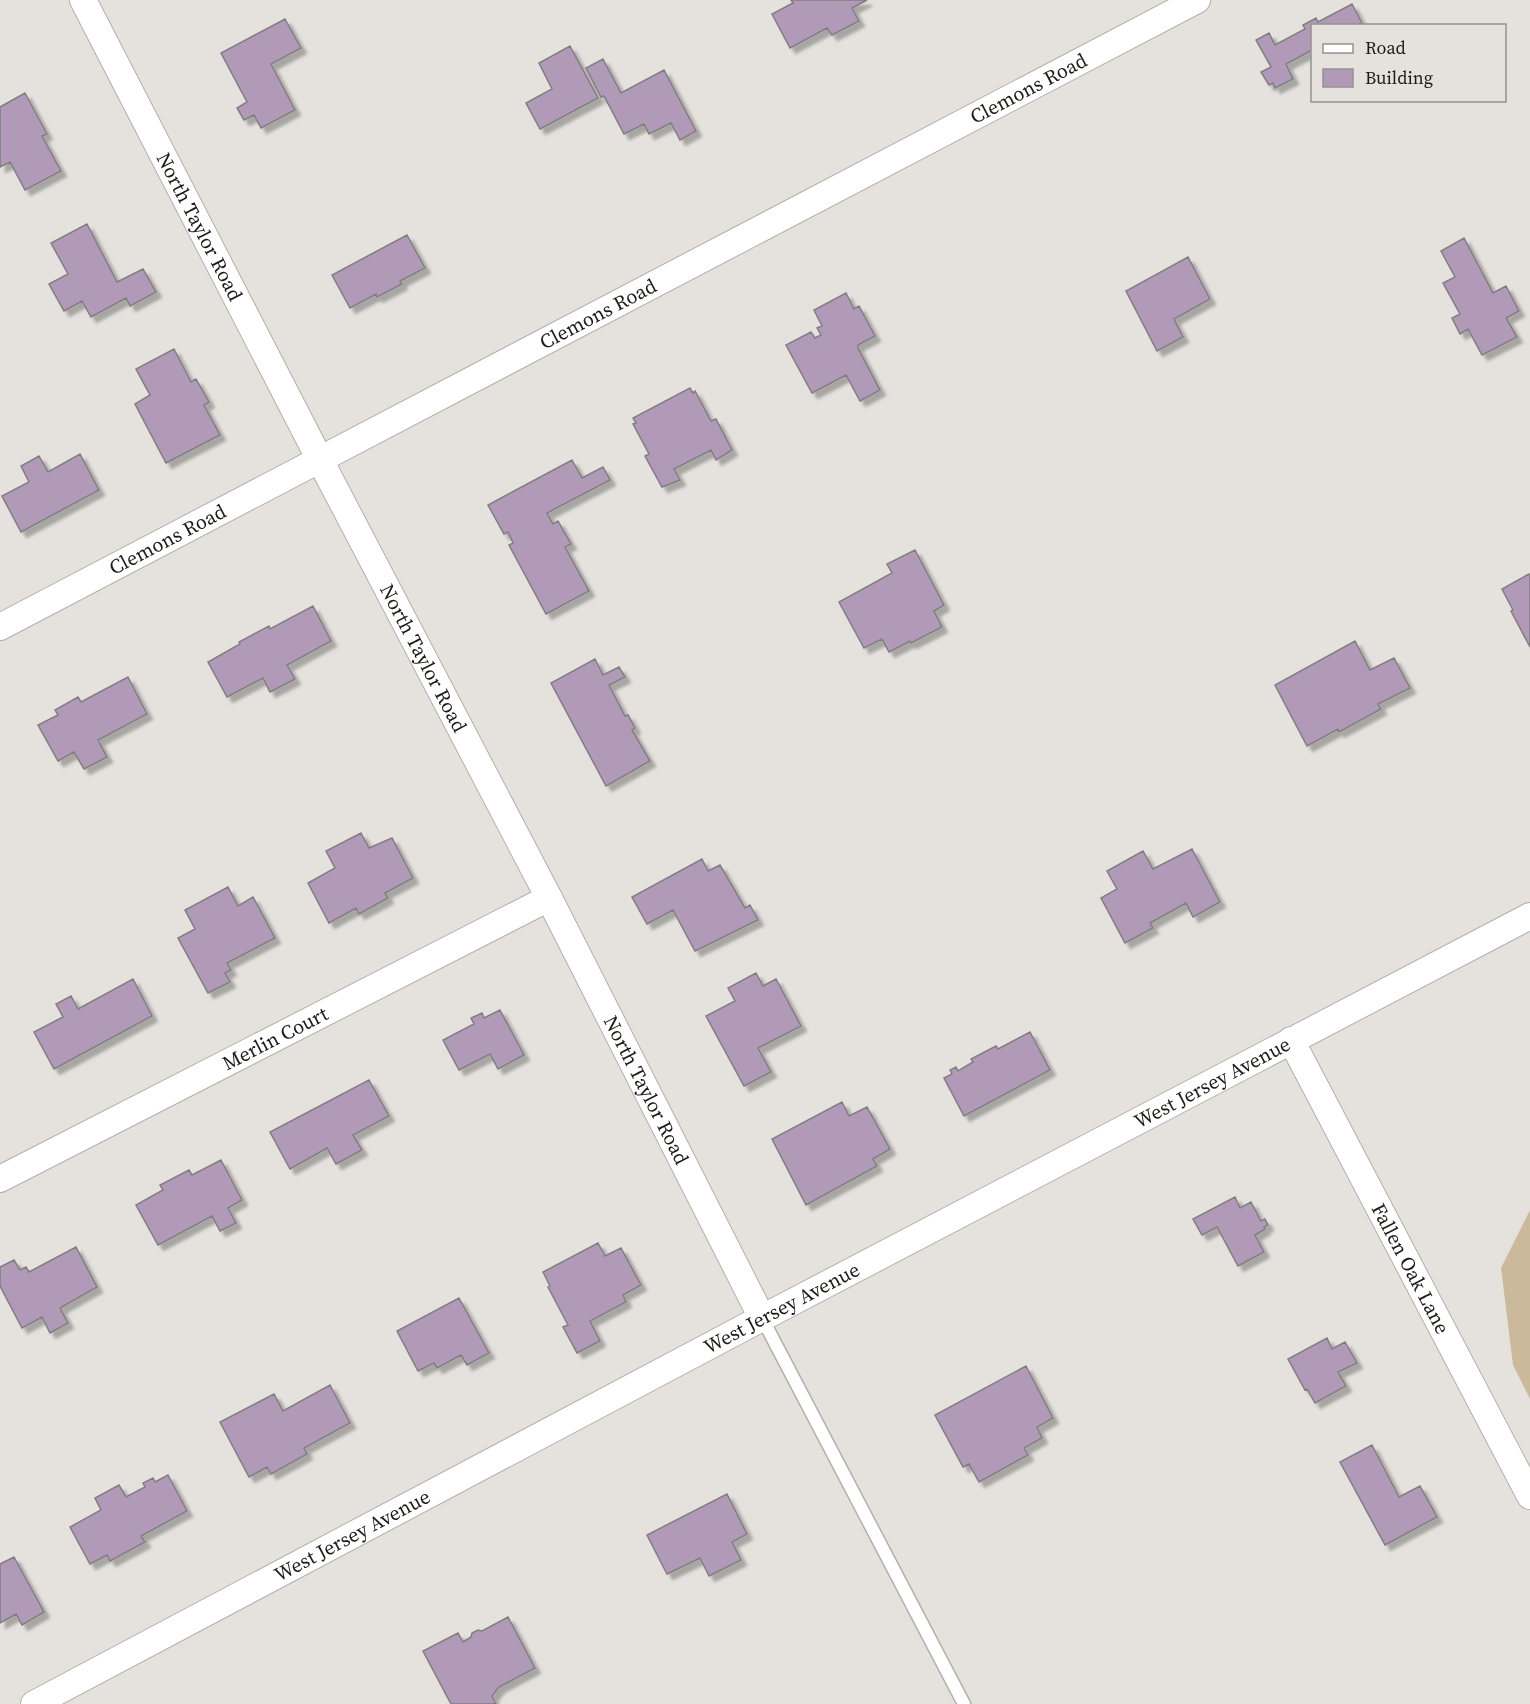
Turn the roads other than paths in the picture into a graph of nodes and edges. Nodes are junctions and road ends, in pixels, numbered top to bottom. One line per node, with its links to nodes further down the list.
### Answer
1 (83, 0): 3 (street, North Taylor Road)
2 (1197, 0): 3 (street, Clemons Road)
3 (320, 460): 4 (street, Clemons Road); 5 (street, North Taylor Road)
4 (0, 627)
5 (549, 898): 8 (street, Merlin Court); 9 (street, North Taylor Road)
6 (1530, 916): 7 (street, West Jersey Avenue)
7 (1291, 1040): 9 (street, West Jersey Avenue); 10 (street, Fallen Oak Lane)
8 (0, 1179)
9 (762, 1318): 11 (street, West Jersey Avenue); 12 (lane)
10 (1530, 1496)
11 (34, 1704)
12 (964, 1704)

